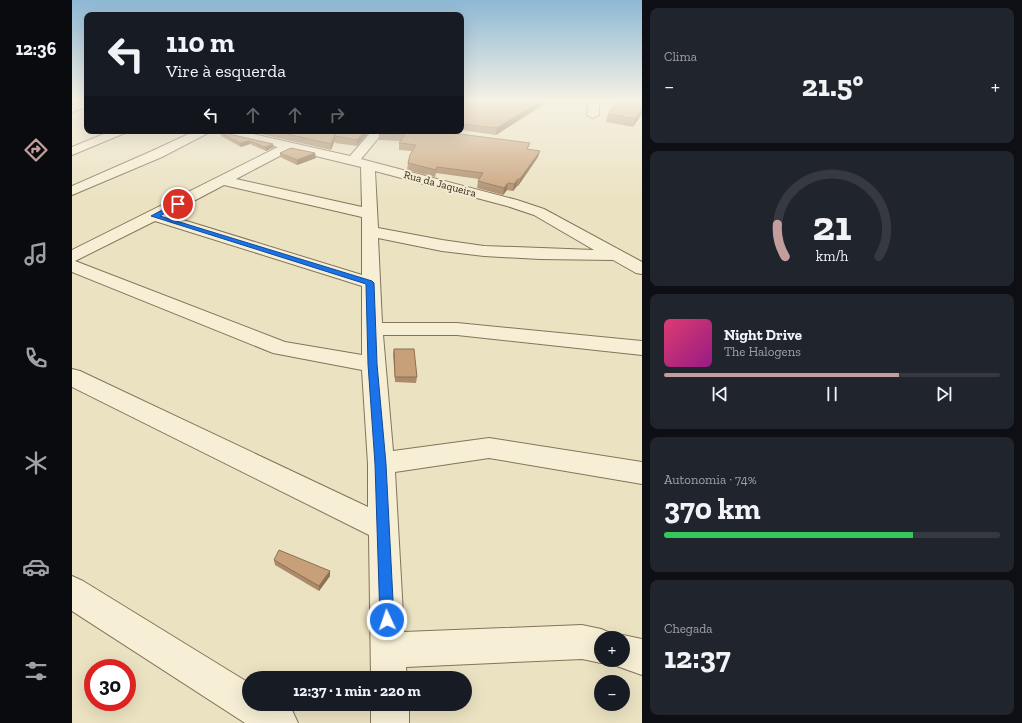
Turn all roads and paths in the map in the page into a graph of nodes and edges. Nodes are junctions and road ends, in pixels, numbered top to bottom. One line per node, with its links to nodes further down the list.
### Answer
1 (114, 134): 6 (street)
2 (198, 134): 9 (street)
3 (248, 134): 5 (street, Rua da Jaqueira)
4 (376, 134): 7 (street)
5 (290, 146): 7 (street, Rua da Jaqueira); 8 (street)
6 (72, 151)
7 (361, 163): 11 (street); 12 (street, Rua da Jaqueira)
8 (224, 181): 10 (street); 11 (street)
9 (72, 191)
10 (154, 216): 13 (street); 16 (street)
11 (370, 222): 12 (street); 16 (street)
12 (617, 255): 15 (street, Rua da Jaqueira)
13 (72, 257)
14 (72, 266): 19 (street)
15 (642, 269)
16 (370, 283): 17 (street)
17 (371, 329): 18 (street); 19 (street)
18 (642, 348)
19 (373, 364): 21 (street)
20 (72, 376): 23 (street)
21 (381, 464): 22 (street); 23 (street)
22 (642, 473)
23 (383, 528): 28 (street)
24 (72, 592): 29 (street)
25 (594, 645): 28 (street)
26 (630, 654): 27 (street)
27 (642, 657)
28 (389, 664)
29 (242, 700)
30 (260, 711): 32 (street)
31 (390, 711): 33 (street)
32 (280, 723)
33 (390, 723)

